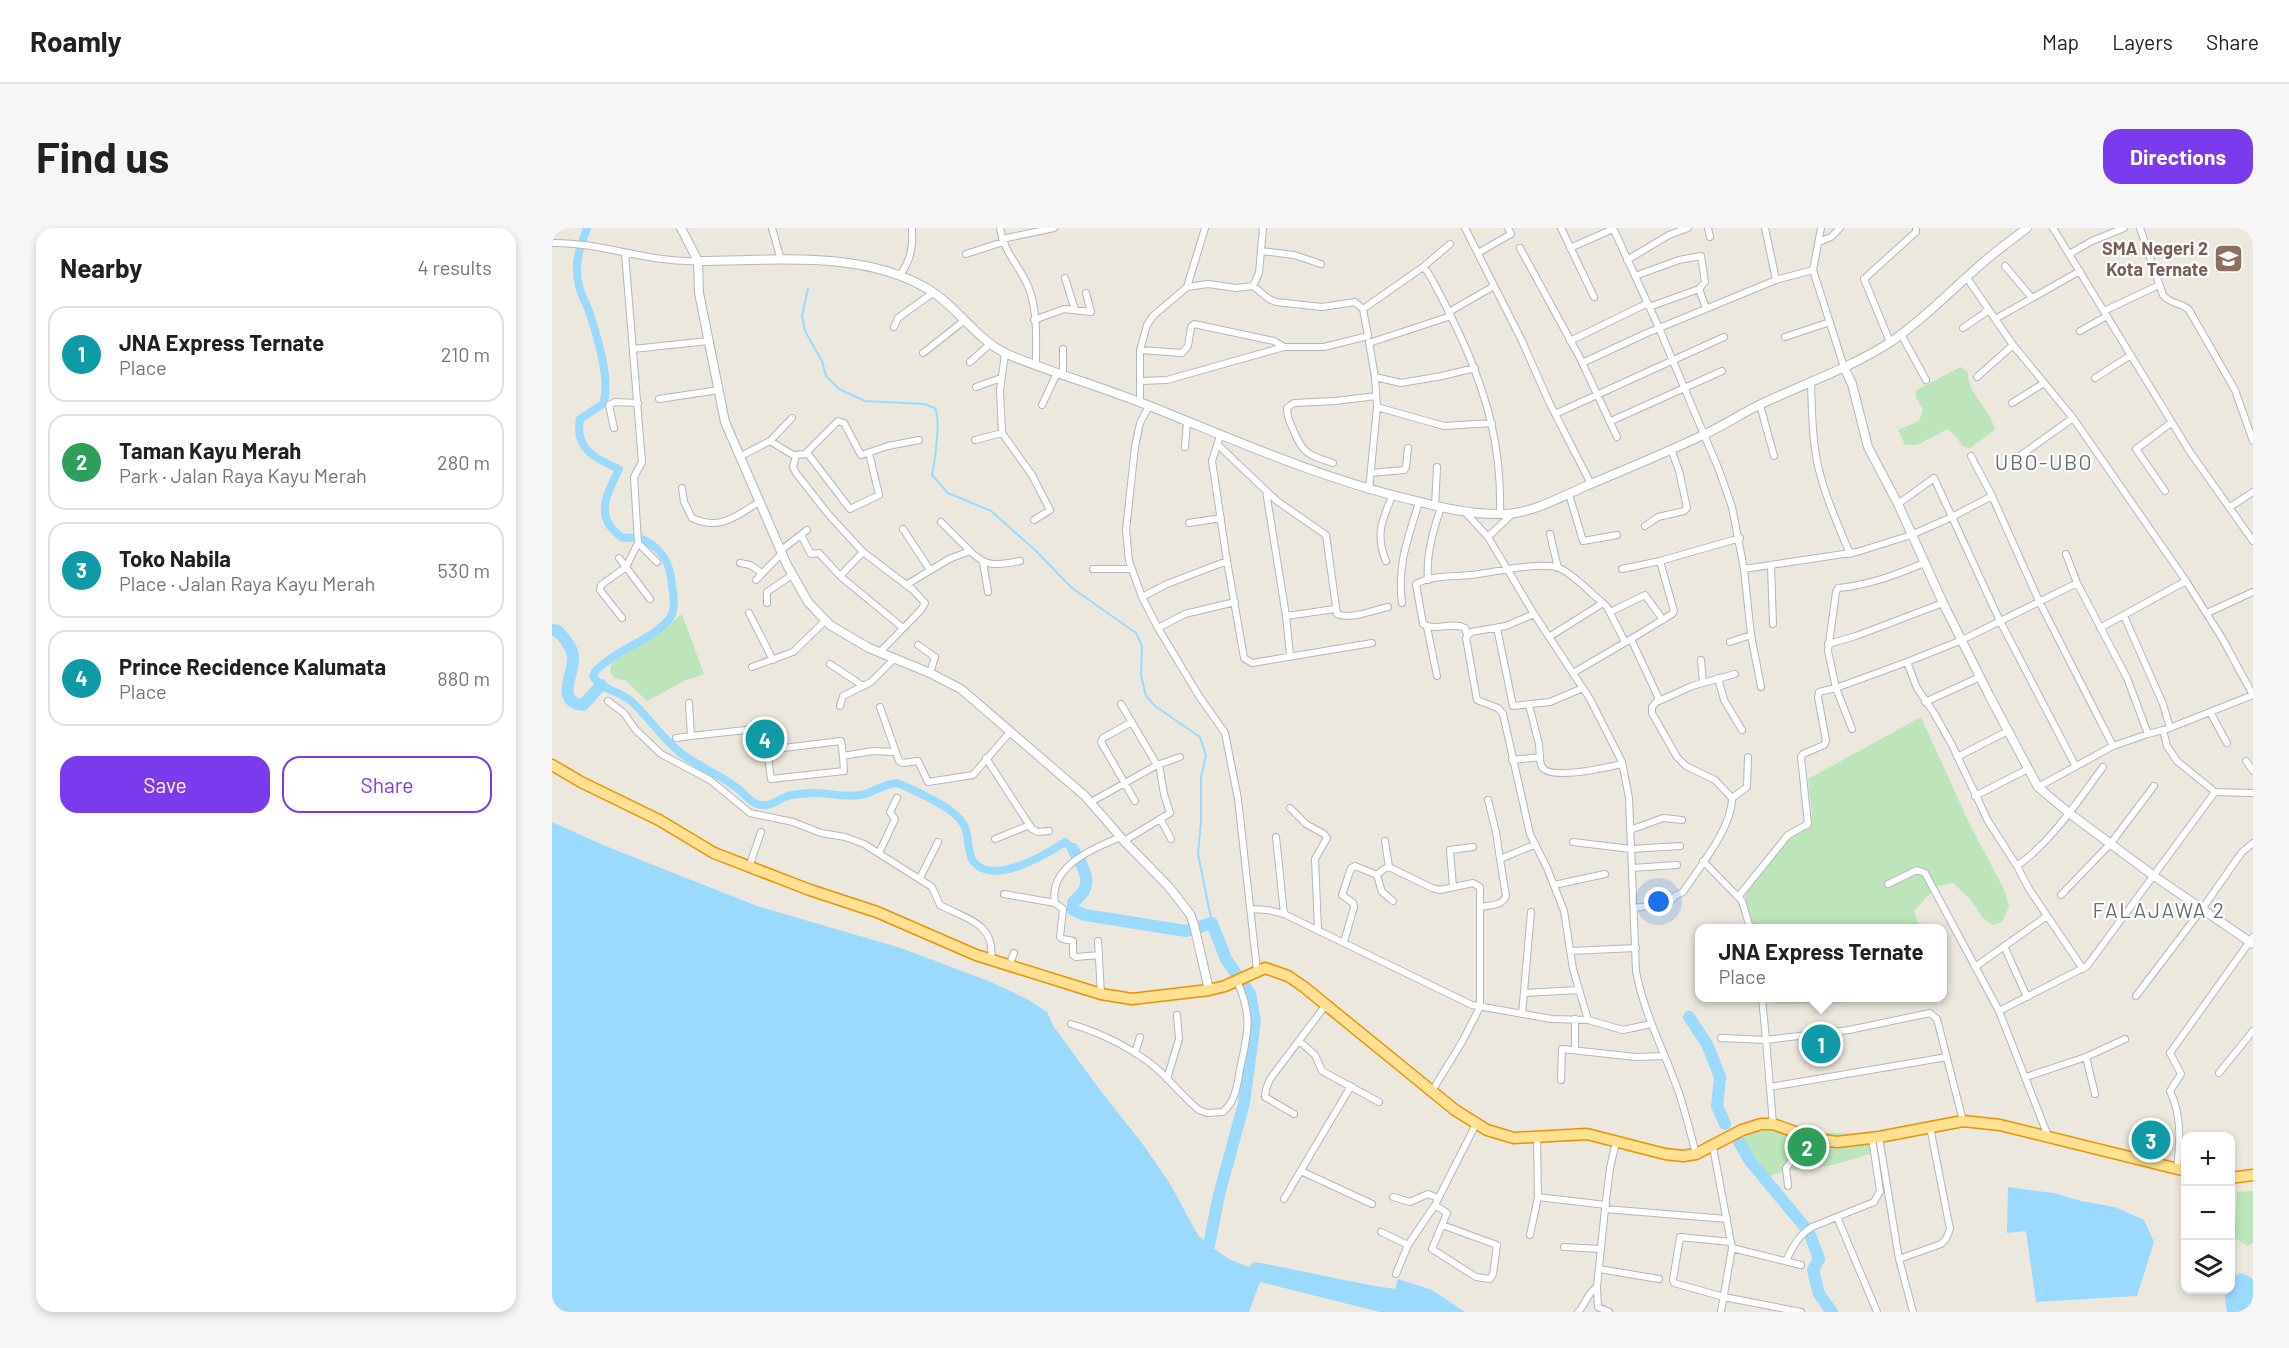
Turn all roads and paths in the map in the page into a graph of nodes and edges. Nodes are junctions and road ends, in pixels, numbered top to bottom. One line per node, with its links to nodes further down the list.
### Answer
1 (681, 228): 38 (street)
2 (772, 228): 36 (street)
3 (912, 228): 44 (street)
4 (1000, 228): 25 (street)
5 (1054, 228): 25 (street)
6 (1205, 228): 52 (street)
7 (1263, 228): 31 (street)
8 (1465, 228): 33 (street)
9 (1508, 228): 33 (street)
10 (1561, 228): 30 (street)
11 (1613, 228): 30 (street); 37 (street)
12 (1666, 228): 23 (street)
13 (1688, 228): 23 (street)
14 (1708, 228): 24 (street)
15 (1765, 228): 48 (street)
16 (1821, 228): 26 (street)
17 (1840, 228): 26 (street)
18 (1916, 228): 79 (street)
19 (2027, 228): 47 (street)
20 (2053, 228): 35 (street)
21 (2124, 228): 35 (street)
22 (2140, 228): 50 (street)
23 (1670, 236): 37 (street)
24 (1710, 237)
25 (1002, 241): 34 (street); 67 (street)
26 (1819, 242): 42 (street)
27 (552, 243): 32 (street)
28 (1450, 244): 41 (street)
29 (1520, 248): 78 (street)
30 (1570, 248): 56 (street)
31 (1262, 251): 39 (street); 51 (street)
32 (625, 253): 38 (street); 83 (street)
33 (1478, 253): 49 (street)
34 (966, 254)
35 (2069, 254): 43 (street)
36 (781, 260): 38 (street); 44 (street)
37 (1627, 260): 45 (street)
38 (698, 261): 77 (street)
39 (1321, 264)
40 (2005, 266): 57 (street)
41 (1423, 267): 60 (street); 63 (street)
42 (1813, 270): 48 (street); 68 (street)
43 (2080, 271): 57 (street); 64 (street)
44 (900, 275): 54 (street)
45 (1635, 276): 53 (street); 58 (street)
46 (1065, 278): 61 (street)
47 (1967, 278): 62 (street); 73 (street)
48 (1776, 280): 59 (street)
49 (1494, 285): 63 (street); 118 (street)
50 (2159, 285): 64 (street); 133 (street)
51 (1253, 286): 52 (street); 60 (street)
52 (1187, 287): 85 (street)
53 (1698, 289): 58 (street); 59 (street)
54 (934, 292): 66 (street); 69 (street)
55 (1086, 293): 61 (street)
56 (1594, 297)
57 (2032, 298): 65 (street)
58 (1648, 305): 70 (street); 78 (street)
59 (1707, 308): 70 (street)
60 (1363, 309): 76 (street)
61 (1075, 310): 67 (street)
62 (1989, 310): 65 (street); 71 (street)
63 (1450, 314): 76 (street); 94 (street)
64 (2106, 314): 72 (street); 88 (street)
65 (1995, 319): 81 (street)
66 (965, 320): 80 (street); 86 (street)
67 (1034, 320): 92 (street)
68 (1830, 322): 74 (street); 93 (street)
69 (894, 327)
70 (1659, 328): 90 (street); 91 (street)
71 (1963, 328)
72 (2080, 331)
73 (1901, 334): 79 (street); 101 (street)
74 (1785, 337)
75 (1724, 338): 90 (street)
76 (1369, 340): 82 (street); 98 (street)
77 (708, 341): 83 (street); 107 (street)
78 (1570, 341): 91 (street)
79 (1890, 342): 93 (street)
80 (990, 345): 87 (street); 89 (street)
81 (2013, 345): 97 (street); 104 (street)
82 (1284, 347): 85 (street); 102 (street)
83 (633, 349): 111 (street)
84 (1063, 349): 96 (street)
85 (1140, 350): 102 (street)
86 (923, 353)
87 (1005, 354): 92 (street); 99 (street)
88 (2131, 355): 100 (street); 124 (street)
89 (970, 362)
90 (1672, 362): 106 (street); 108 (street)
91 (1582, 363): 108 (street)
92 (1036, 365): 96 (street)
93 (1845, 367): 103 (street); 158 (street)
94 (1474, 368): 98 (street); 123 (street)
95 (1722, 371): 106 (street)
96 (1060, 374): 112 (street); 114 (street)
97 (1977, 376)
98 (1375, 377): 109 (street)
99 (1001, 378): 105 (street); 126 (street)
100 (2095, 378)
101 (1926, 380)
102 (1141, 381): 112 (street)
103 (1811, 382): 117 (street); 183 (street)
104 (2044, 382): 113 (street); 120 (street)
105 (976, 387)
106 (1683, 389): 122 (street); 127 (street)
107 (719, 390): 110 (street); 142 (street)
108 (1598, 395): 118 (street); 122 (street)
109 (1376, 396): 116 (street); 144 (street)
110 (659, 399)
111 (638, 403): 125 (street); 176 (street)
112 (1140, 403): 115 (street)
113 (2012, 403)
114 (1042, 405)
115 (1149, 406): 121 (street); 200 (street)
116 (1377, 406): 123 (street); 146 (street)
117 (1757, 407): 127 (street); 140 (street)
118 (1555, 414): 147 (street)
119 (792, 418): 132 (street)
120 (2073, 418): 143 (street); 208 (street)
121 (1187, 422): 131 (street); 134 (street)
122 (1611, 422): 128 (street)
123 (1492, 423): 163 (street)
124 (2171, 423): 151 (street); 160 (street)
125 (614, 428)
126 (1002, 433): 130 (street); 166 (street)
127 (1704, 435): 136 (street); 178 (street)
128 (1617, 437)
129 (919, 440): 138 (street)
130 (975, 440)
131 (1219, 440): 149 (street); 150 (street); 164 (street)
132 (770, 441): 139 (street); 142 (street)
133 (2253, 441)
134 (1185, 447)
135 (1408, 448): 146 (street)
136 (1671, 449): 147 (street); 169 (street)
137 (806, 453): 138 (street); 138 (street); 139 (street)
138 (869, 453)
139 (796, 456): 182 (street)
140 (1774, 456)
141 (1971, 456): 155 (street)
142 (739, 457): 156 (street)
143 (2017, 458)
144 (1333, 463)
145 (1437, 467): 159 (street)
146 (1371, 473): 150 (street)
147 (1590, 484): 153 (street)
148 (682, 488): 156 (street)
149 (1266, 490): 222 (street); 227 (street)
150 (1369, 490): 154 (street)
151 (2165, 491)
152 (2253, 492): 160 (street)
153 (1569, 494): 162 (street); 174 (street)
154 (1392, 496): 157 (street); 188 (street)
155 (1992, 496): 165 (street); 215 (street)
156 (759, 502): 181 (street)
157 (1419, 502): 159 (street); 218 (street)
158 (1898, 504): 165 (street); 175 (street)
159 (1438, 507): 161 (street); 207 (street)
160 (2230, 507): 179 (street)
161 (1466, 513): 163 (street); 177 (street)
162 (1512, 514): 163 (street); 177 (street)
163 (1500, 515)
164 (1221, 518): 168 (street); 187 (street)
165 (1952, 518): 175 (street); 232 (street)
166 (1034, 520)
167 (941, 522): 180 (street)
168 (1189, 523)
169 (1645, 526)
170 (903, 529): 201 (street)
171 (807, 530): 173 (street)
172 (1550, 534): 197 (street)
173 (801, 535): 181 (street); 205 (street)
174 (1617, 535)
175 (1911, 535): 183 (street); 193 (street)
176 (638, 537): 190 (street); 195 (street)
177 (1488, 537): 196 (street)
178 (1740, 538): 189 (street); 198 (street)
179 (2253, 541)
180 (970, 551): 191 (street); 201 (street)
181 (781, 552): 203 (street); 204 (street)
182 (863, 552): 205 (street); 210 (street)
183 (1850, 554): 194 (street)
184 (2066, 554): 209 (street)
185 (619, 558): 195 (street)
186 (1020, 561): 191 (street)
187 (1227, 561): 213 (street); 216 (street)
188 (1386, 561)
189 (1660, 561): 202 (street); 230 (street)
190 (657, 562)
191 (983, 562): 211 (street)
192 (740, 563): 203 (street)
193 (1924, 563): 220 (street); 246 (street)
194 (1771, 565): 198 (street); 233 (street)
195 (626, 567): 214 (street); 229 (street)
196 (1507, 568): 197 (street); 207 (street); 226 (street)
197 (1558, 568): 219 (street)
198 (1744, 568): 240 (street)
199 (1093, 569): 200 (street)
200 (1131, 569): 213 (street)
201 (930, 570): 210 (street)
202 (1622, 570)
203 (762, 573): 206 (street)
204 (792, 575): 217 (street); 231 (street)
205 (840, 576): 235 (street)
206 (756, 579)
207 (1428, 580): 234 (street)
208 (2186, 581): 225 (street); 228 (street)
209 (2077, 583): 215 (street); 238 (street)
210 (906, 585): 235 (street)
211 (988, 592)
212 (2253, 592): 225 (street)
213 (1142, 597): 236 (street)
214 (650, 599)
215 (2039, 601): 232 (street); 287 (street)
216 (1235, 602): 236 (street); 249 (street)
217 (767, 603)
218 (1402, 603)
219 (1603, 603): 223 (street); 241 (street)
220 (1943, 603): 243 (street); 246 (street)
221 (1388, 607): 222 (street)
222 (1335, 609): 227 (street)
223 (1610, 612): 230 (street); 242 (street)
224 (749, 613): 251 (street)
225 (2206, 613): 267 (street)
226 (1534, 614): 237 (street); 241 (street)
227 (1286, 616): 249 (street)
228 (2124, 616): 238 (street); 279 (street)
229 (622, 618)
230 (1663, 620): 242 (street)
231 (825, 621): 248 (street); 251 (street)
232 (2000, 621): 243 (street); 301 (street)
233 (1773, 624)
234 (1427, 627): 239 (street); 259 (street)
235 (903, 628): 248 (street)
236 (1158, 628): 359 (street)
237 (1497, 628): 239 (street); 273 (street)
238 (2100, 628): 283 (street)
239 (1467, 635): 296 (street)
240 (1751, 635): 244 (street); 264 (street)
241 (1549, 637): 257 (street)
242 (1628, 640): 257 (street); 269 (street)
243 (1962, 640): 253 (street); 260 (street)
244 (1730, 642)
245 (1372, 644): 249 (street)
246 (1828, 644): 266 (street)
247 (918, 645): 256 (street)
248 (879, 653): 250 (street)
249 (1290, 655)
250 (894, 659): 256 (street); 263 (street)
251 (773, 660): 255 (street)
252 (1701, 660): 262 (street)
253 (1907, 662): 266 (street); 270 (street)
254 (830, 664): 263 (street)
255 (752, 667)
256 (930, 673): 282 (street)
257 (1573, 674): 265 (street)
258 (1735, 674): 261 (street)
259 (1437, 676)
260 (1980, 677): 270 (street); 281 (street)
261 (1718, 678): 262 (street); 280 (street)
262 (1702, 683): 269 (street)
263 (863, 686): 274 (street)
264 (1761, 687)
265 (1583, 688): 273 (street); 299 (street)
266 (1836, 688): 278 (street); 353 (street)
267 (2253, 695): 276 (street)
268 (608, 701): 337 (street)
269 (1659, 701): 312 (street)
270 (1925, 702): 291 (street)
271 (689, 703): 284 (street)
272 (1121, 705): 277 (street)
273 (1528, 705): 292 (street)
274 (840, 706)
275 (880, 706): 289 (street)
276 (2210, 712): 279 (street); 286 (street)
277 (1132, 722): 298 (street); 305 (street)
278 (1852, 729)
279 (2167, 729): 283 (street); 308 (street)
280 (1742, 730)
281 (2008, 731): 291 (street); 303 (street)
282 (1010, 732): 294 (street); 315 (street)
283 (2148, 734): 287 (street)
284 (691, 736): 285 (street); 288 (street)
285 (676, 738)
286 (2227, 743)
287 (2113, 746): 301 (street)
288 (767, 750): 290 (street); 290 (street)
289 (895, 752): 290 (street); 294 (street)
290 (843, 756)
291 (1957, 756): 310 (street)
292 (1540, 757): 296 (street); 299 (street)
293 (1748, 757): 312 (street)
294 (986, 758): 320 (street)
295 (1180, 758): 298 (street)
296 (1512, 760): 333 (street)
297 (2246, 761): 304 (street)
298 (1158, 764): 305 (street); 318 (street)
299 (1623, 764): 322 (street)
300 (552, 765): 342 (highway)
301 (2075, 765): 307 (street)
302 (2103, 767): 317 (street)
303 (2028, 769): 307 (street); 310 (street)
304 (2253, 771)
305 (1124, 783): 314 (street); 315 (street)
306 (2154, 786): 331 (street)
307 (2038, 787): 317 (street)
308 (2215, 792): 309 (street); 347 (street)
309 (2253, 793)
310 (1975, 796): 341 (street)
311 (897, 798): 337 (street)
312 (1732, 798): 339 (street)
313 (1488, 800): 338 (street)
314 (1136, 801)
315 (1091, 802): 326 (street)
316 (1290, 808): 365 (street)
317 (2069, 813): 331 (street); 341 (street)
318 (1161, 820): 326 (street); 327 (street)
319 (1682, 820): 322 (street)
320 (1030, 825): 321 (street); 325 (street)
321 (1049, 831)
322 (1630, 831): 336 (street)
323 (760, 832): 342 (street)
324 (1276, 837): 362 (street)
325 (995, 839)
326 (1123, 839): 356 (street); 379 (street)
327 (1171, 839)
328 (1385, 841): 343 (street)
329 (938, 842): 348 (street)
330 (1573, 842): 336 (street)
331 (2111, 843): 347 (street); 354 (street)
332 (2253, 843): 360 (street)
333 (1534, 844): 338 (street); 350 (street)
334 (1680, 846): 336 (street)
335 (1473, 847): 351 (street)
336 (1631, 849): 344 (street)
337 (879, 853): 348 (street)
338 (1500, 859): 357 (street)
339 (1703, 861): 353 (street); 358 (street)
340 (1677, 865): 344 (street)
341 (2017, 866): 363 (street)
342 (749, 867): 374 (highway)
343 (1389, 867): 346 (street); 351 (street)
344 (1632, 868): 358 (street)
345 (1605, 874): 350 (street)
346 (1377, 875): 355 (street); 368 (street)
347 (2154, 876): 360 (street); 377 (street)
348 (920, 878): 374 (street)
349 (1888, 884): 376 (street)
350 (1554, 885): 371 (street)
351 (1453, 887): 357 (street)
352 (1004, 894): 356 (street)
353 (1736, 895): 364 (street)
354 (2061, 895)
355 (1393, 901)
356 (1054, 903): 373 (street)
357 (1481, 907): 387 (street)
358 (1634, 908): 370 (street)
359 (1250, 909): 362 (street); 378 (street)
360 (2202, 909): 367 (street); 383 (street)
361 (1530, 912): 381 (street)
362 (1284, 914): 365 (street)
363 (2047, 916): 369 (street); 377 (street)
364 (1749, 924)
365 (1318, 929): 368 (street)
366 (1098, 941): 373 (street)
367 (2252, 941): 421 (street)
368 (1344, 942): 387 (street)
369 (2004, 946): 376 (street); 384 (street)
370 (1636, 948): 371 (street); 394 (street)
371 (1570, 951): 380 (street)
372 (1014, 953): 375 (street)
373 (1099, 955): 382 (street)
374 (991, 960): 375 (highway)
375 (1009, 966): 382 (highway)
376 (1975, 967): 388 (street)
377 (2083, 969): 384 (street)
378 (1245, 977): 379 (highway); 386 (highway); 408 (street)
379 (1209, 990): 382 (highway)
380 (1579, 990): 381 (street); 392 (street)
381 (1524, 993): 389 (street)
382 (1101, 994)
383 (2136, 996)
384 (2027, 998): 388 (street)
385 (1762, 1002): 399 (street)
386 (1325, 1006): 400 (street); 412 (highway)
387 (1480, 1007): 389 (street); 412 (street)
388 (1999, 1011): 407 (street)
389 (1522, 1014): 391 (street)
390 (1177, 1015): 408 (street)
391 (1575, 1019): 392 (street); 401 (street)
392 (1588, 1020): 394 (street)
393 (1071, 1024): 402 (street)
394 (1652, 1024): 403 (street)
395 (2253, 1031): 406 (street)
396 (1140, 1037): 402 (street)
397 (1721, 1038): 399 (street)
398 (2125, 1039): 404 (street)
399 (1766, 1040): 405 (street); 411 (street)
400 (1299, 1041): 410 (street); 415 (street)
401 (1575, 1049): 403 (street); 409 (street)
402 (1135, 1053): 408 (street)
403 (1664, 1056): 427 (street)
404 (2086, 1057): 407 (street); 413 (street)
405 (1947, 1058): 411 (street); 416 (street)
406 (2219, 1073)
407 (2026, 1077): 423 (street)
408 (1167, 1079)
409 (1561, 1080)
410 (1351, 1086): 414 (street); 429 (street)
411 (1770, 1087): 418 (street)
412 (1432, 1091): 417 (highway)
413 (2095, 1094)
414 (1379, 1102)
415 (1294, 1114)
416 (1963, 1121): 419 (highway); 423 (highway)
417 (1476, 1124): 424 (highway); 435 (street)
418 (1773, 1124): 420 (highway); 426 (highway)
419 (1930, 1127): 422 (highway); 449 (street)
420 (1791, 1130): 422 (highway); 432 (street)
421 (2181, 1135)
422 (1876, 1137): 440 (street); 449 (street)
423 (2048, 1137): 428 (highway)
424 (1537, 1138): 425 (highway); 434 (street)
425 (1616, 1142): 427 (highway); 439 (street)
426 (1713, 1147): 427 (highway); 441 (street)
427 (1696, 1154)
428 (2181, 1170)
429 (1301, 1171): 436 (street); 437 (street)
430 (2253, 1175): 431 (highway)
431 (2235, 1177)
432 (1788, 1186)
433 (1393, 1197): 435 (street)
434 (1538, 1197): 439 (street); 444 (street)
435 (1438, 1198): 438 (street)
436 (1284, 1199)
437 (1372, 1204)
438 (1435, 1205): 442 (street); 445 (street)
439 (1606, 1207): 441 (street); 448 (street)
440 (1837, 1217): 450 (street); 461 (street)
441 (1727, 1219): 446 (street)
442 (1442, 1225): 442 (street)
443 (1381, 1232): 445 (street)
444 (1530, 1235)
445 (1408, 1245): 453 (street)
446 (1731, 1245): 450 (street); 456 (street); 456 (street)
447 (1564, 1247): 448 (street)
448 (1601, 1249): 452 (street)
449 (1899, 1259): 462 (street)
450 (1786, 1261): 451 (street)
451 (1801, 1265)
452 (1599, 1269): 454 (street); 455 (street)
453 (1396, 1274)
454 (1659, 1279)
455 (1597, 1287): 457 (street); 458 (street)
456 (1724, 1297): 459 (street); 460 (street)
457 (1578, 1312)
458 (1609, 1312)
459 (1721, 1312)
460 (1801, 1312)
461 (1877, 1312)
462 (1913, 1312)

